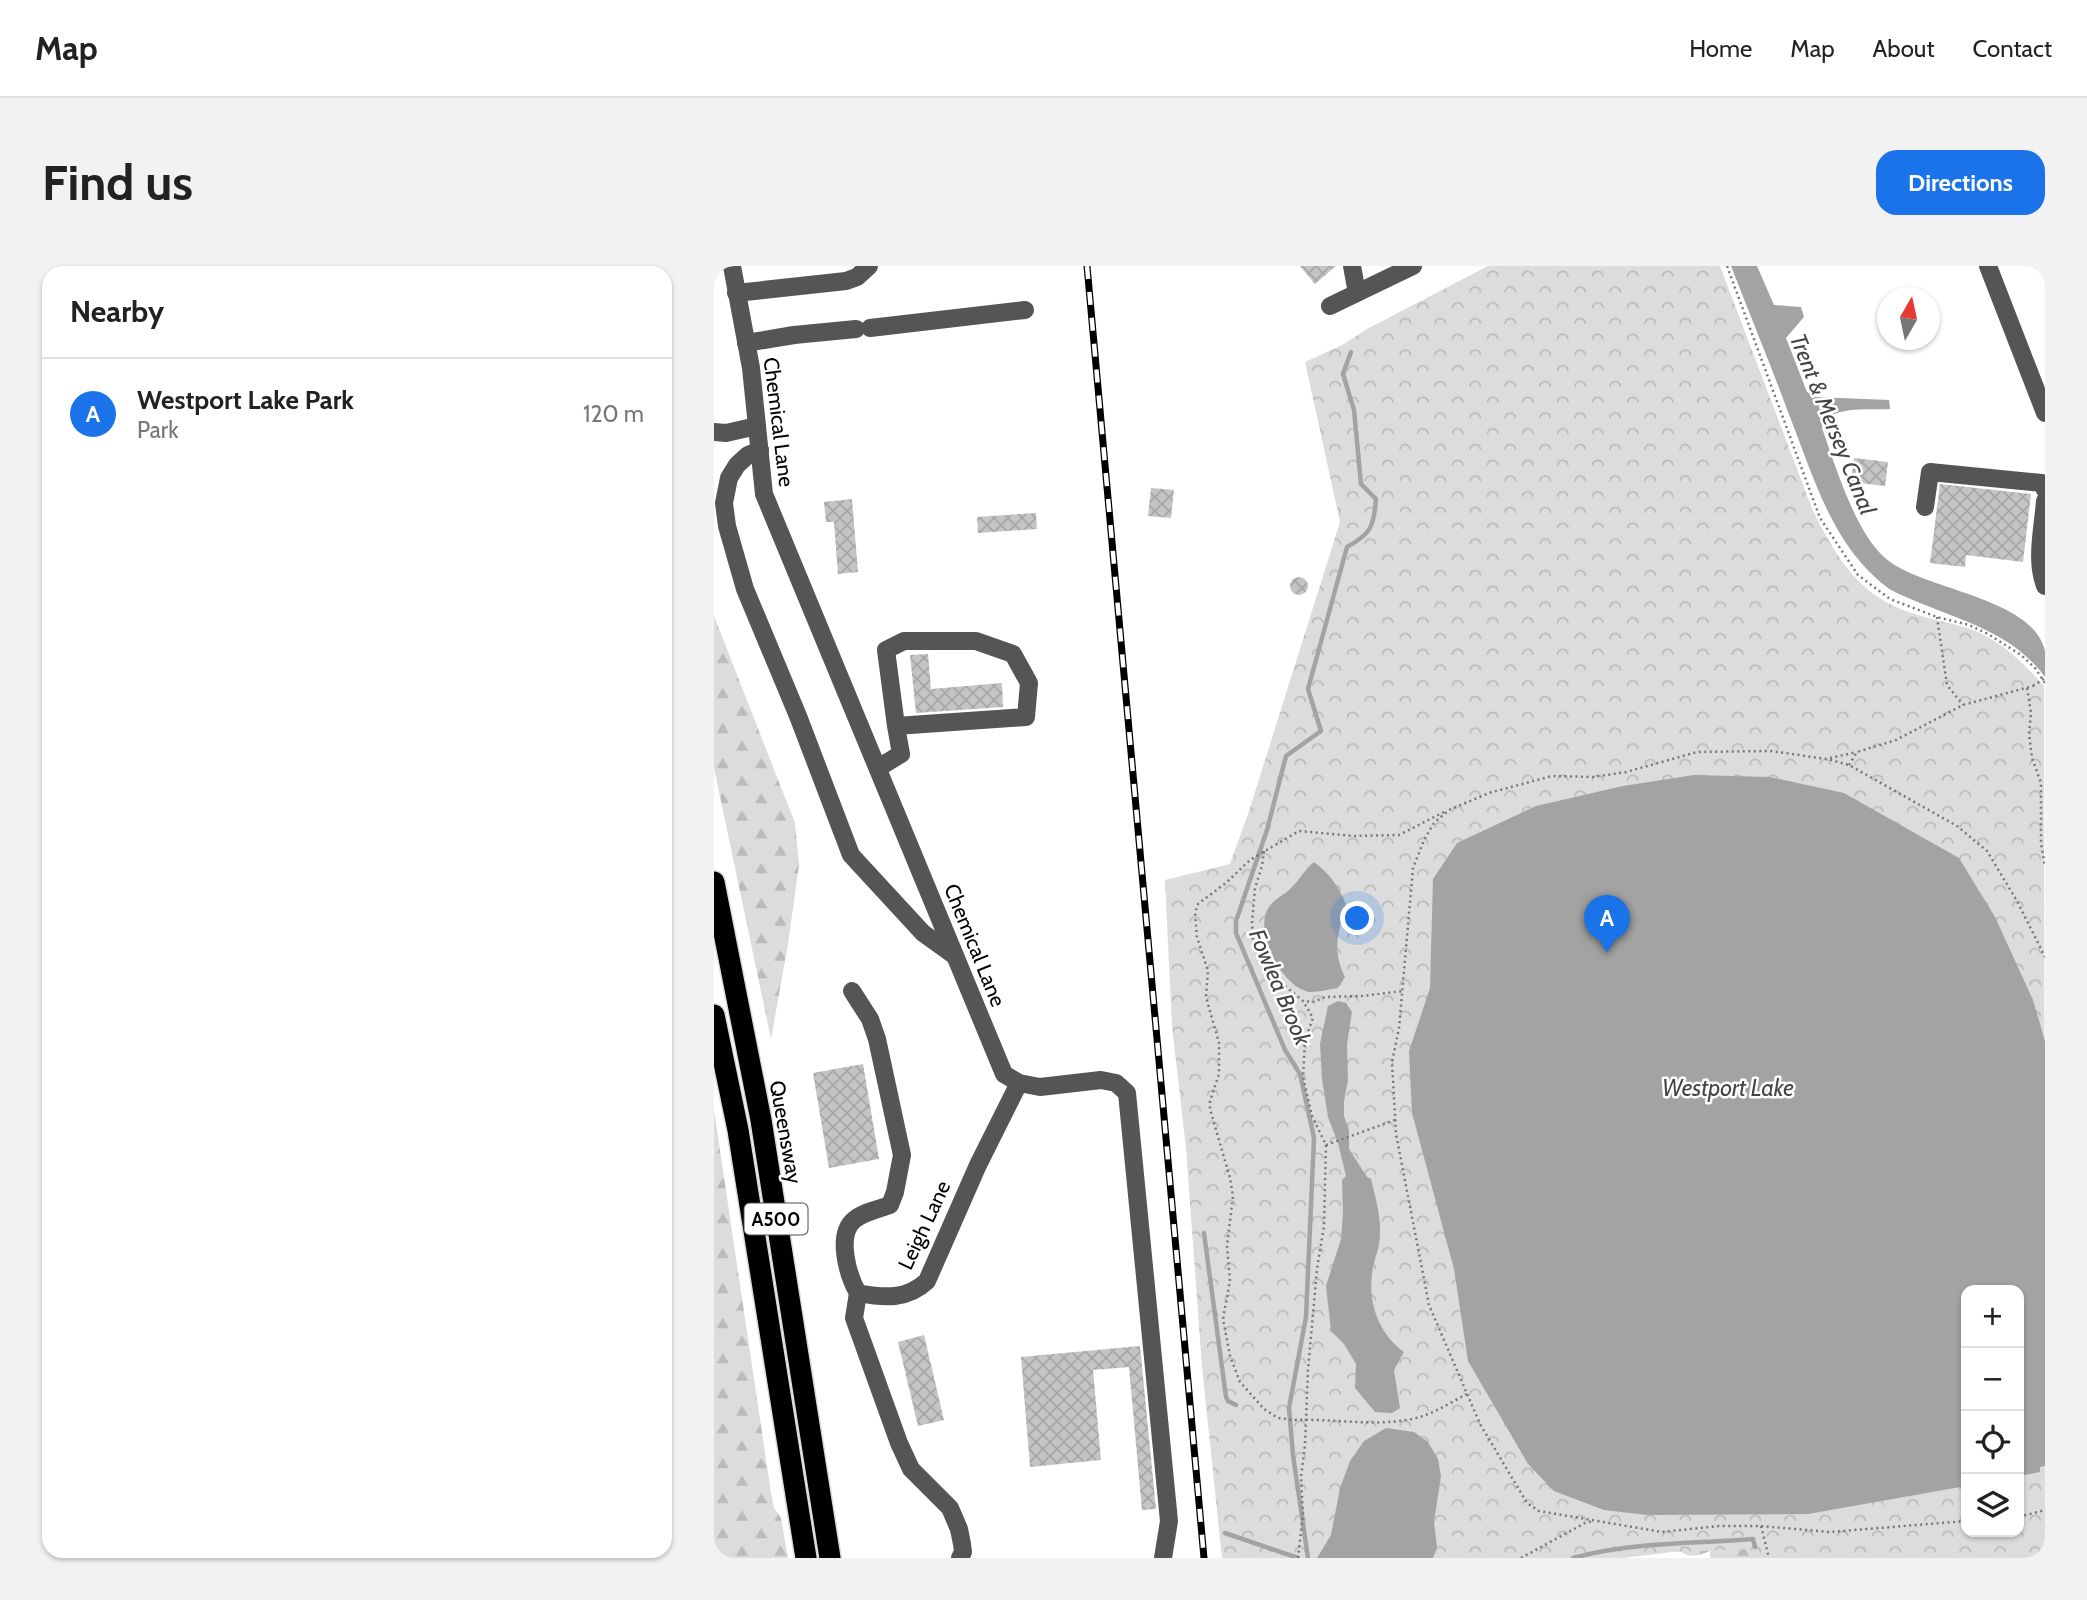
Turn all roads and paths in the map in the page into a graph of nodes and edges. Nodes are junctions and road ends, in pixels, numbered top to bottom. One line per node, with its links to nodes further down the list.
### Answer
1 (732, 266): 7 (street, Chemical Lane)
2 (869, 266): 7 (street)
3 (1352, 266): 8 (street)
4 (1413, 266): 8 (street)
5 (1727, 266): 20 (path)
6 (1988, 266): 12 (street)
7 (736, 293): 11 (street, Chemical Lane)
8 (1357, 293): 9 (street)
9 (1330, 306)
10 (1025, 310): 11 (street)
11 (746, 343): 13 (street, Chemical Lane)
12 (2045, 413)
13 (757, 426): 14 (street); 15 (street, Chemical Lane)
14 (714, 432)
15 (760, 450): 29 (street, Chemical Lane); 34 (street)
16 (2045, 490): 18 (street)
17 (2045, 501): 19 (street)
18 (1926, 507)
19 (2045, 586)
20 (1937, 617): 22 (path); 24 (path)
21 (2045, 678): 23 (path, bridge)
22 (2045, 683)
23 (2027, 688): 24 (path); 32 (path)
24 (1963, 705): 26 (path)
25 (896, 726): 25 (street); 29 (street)
26 (1857, 752): 27 (path); 28 (path)
27 (1827, 759): 28 (path); 30 (path)
28 (1849, 765): 35 (path)
29 (878, 768): 34 (street, Chemical Lane)
30 (1449, 810): 31 (path); 37 (path)
31 (1264, 851): 38 (path); 45 (path)
32 (2045, 866)
33 (714, 882): 53 (highway, Queensway / A500)
34 (955, 956): 40 (street, Chemical Lane)
35 (2045, 957)
36 (852, 991): 43 (street)
37 (1403, 991): 38 (path); 41 (path)
38 (1303, 1001): 42 (path)
39 (714, 1015): 52 (highway, A500)
40 (1019, 1083): 43 (street, Leigh Lane); 51 (street)
41 (1395, 1120): 42 (path); 44 (path)
42 (1326, 1146): 45 (path)
43 (858, 1293): 54 (street)
44 (1467, 1394): 45 (path); 48 (path)
45 (1307, 1420): 55 (path)
46 (2045, 1510): 47 (path)
47 (2024, 1516)
48 (1597, 1521): 50 (path); 56 (path)
49 (1961, 1521): 50 (path)
50 (1760, 1526): 57 (path)
51 (1162, 1557)
52 (806, 1558)
53 (830, 1558)
54 (960, 1558)
55 (1298, 1558)
56 (1521, 1558)
57 (1769, 1558)

